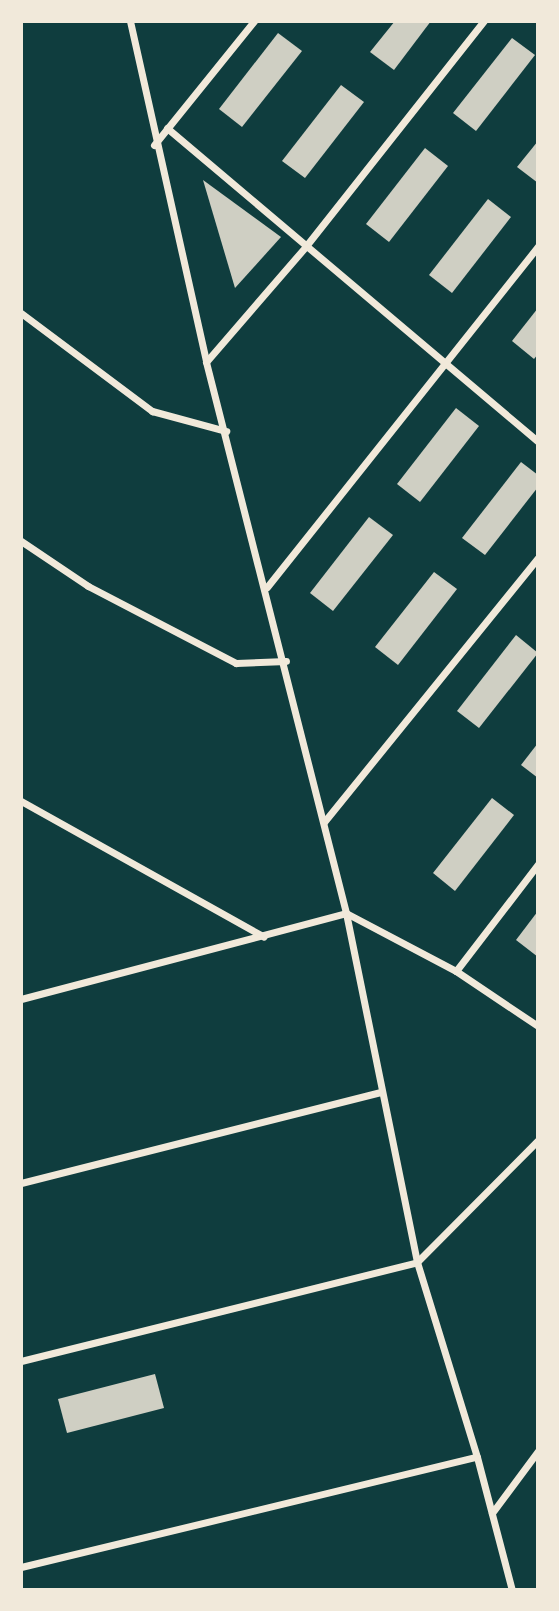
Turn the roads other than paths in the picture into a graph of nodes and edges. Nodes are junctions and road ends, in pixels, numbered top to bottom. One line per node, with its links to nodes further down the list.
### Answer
1 (130, 21): 5 (street)
2 (254, 21): 4 (street)
3 (484, 21): 6 (street)
4 (167, 128): 5 (street); 6 (street)
5 (154, 145): 9 (street)
6 (306, 246): 9 (street); 10 (street)
7 (538, 246): 10 (street)
8 (21, 313): 11 (street)
9 (206, 362): 11 (street)
10 (448, 364): 12 (street); 15 (street)
11 (226, 430): 15 (street)
12 (538, 441)
13 (21, 541): 16 (street)
14 (538, 558): 18 (street)
15 (267, 587): 16 (street)
16 (286, 661): 18 (street)
17 (21, 801): 21 (street)
18 (324, 822): 20 (street)
19 (538, 864): 22 (street)
20 (346, 913): 21 (street); 22 (street); 25 (street)
21 (265, 938): 23 (street)
22 (456, 971): 24 (street)
23 (21, 999)
24 (538, 1026)
25 (381, 1092): 27 (street); 28 (street)
26 (538, 1139): 28 (street)
27 (21, 1183)
28 (417, 1262): 29 (street); 31 (street)
29 (21, 1361)
30 (538, 1451): 32 (street)
31 (477, 1457): 32 (street); 33 (street)
32 (492, 1513): 34 (street)
33 (21, 1567)
34 (513, 1590)

